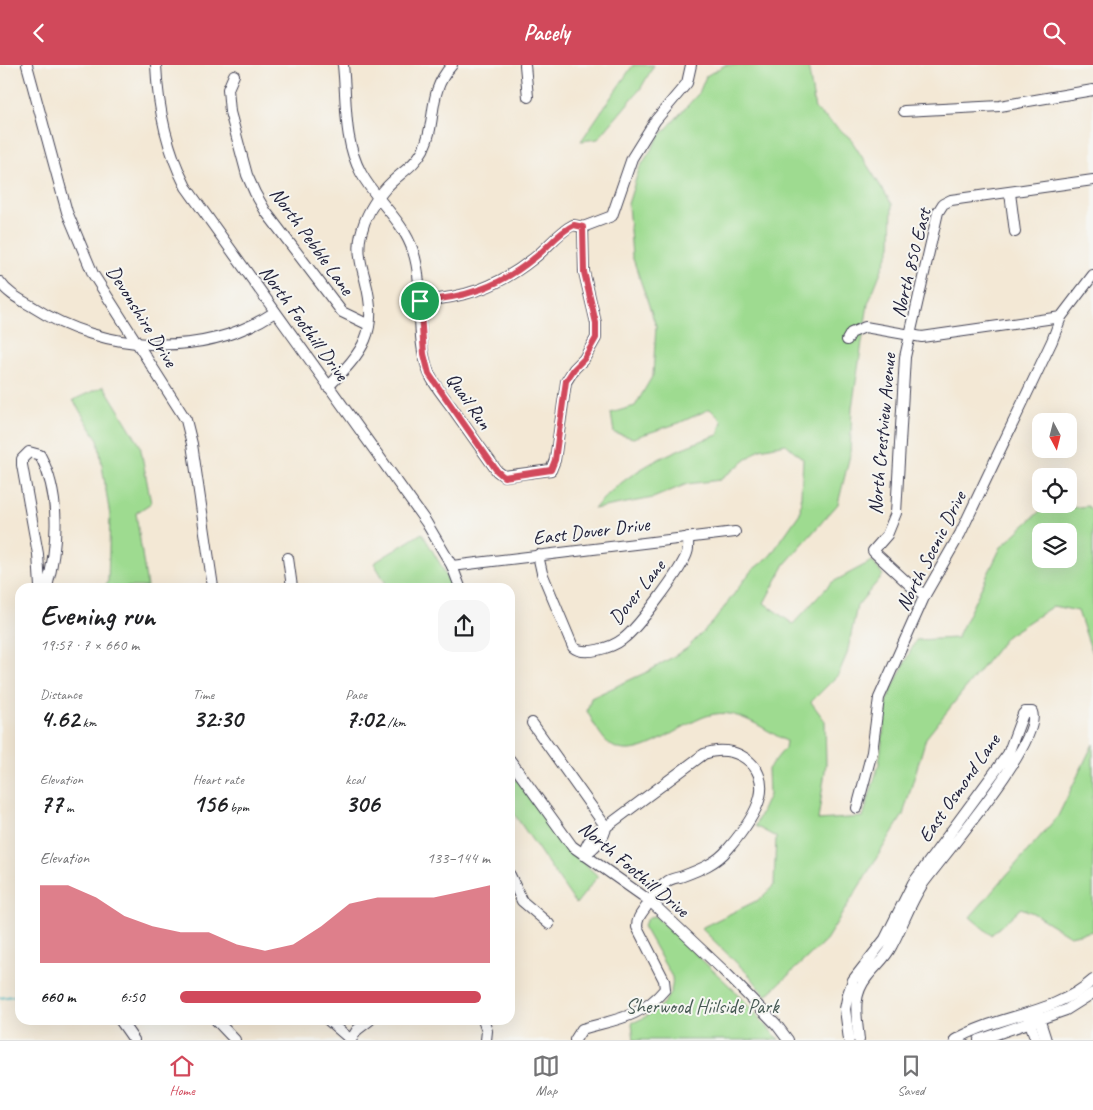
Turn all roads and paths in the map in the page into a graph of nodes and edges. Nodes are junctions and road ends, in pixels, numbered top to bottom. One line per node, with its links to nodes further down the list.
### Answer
1 (27, 65): 24 (street, Devonshire Drive)
2 (156, 65): 19 (street, North Foothill Drive)
3 (343, 65): 13 (street, Quail Run)
4 (452, 65): 13 (street)
5 (525, 65): 9 (street)
6 (692, 65): 14 (street)
7 (234, 75): 21 (street, North Pebble Lane)
8 (1093, 90): 10 (street)
9 (528, 97)
10 (904, 111)
11 (1093, 180): 12 (street)
12 (1010, 193): 15 (street); 22 (street, North 850 East)
13 (378, 198): 18 (street, Quail Run); 21 (street)
14 (583, 227): 18 (street); 18 (street, Quail Run)
15 (1015, 232)
16 (1093, 275): 20 (street, North Scenic Drive)
17 (0, 282): 24 (street)
18 (420, 301)
19 (275, 312): 24 (street); 25 (street, North Foothill Drive)
20 (1061, 317): 22 (street); 36 (street, North Scenic Drive)
21 (369, 325): 25 (street)
22 (910, 336): 23 (street); 36 (street, North Crestview Avenue)
23 (847, 340)
24 (136, 343): 33 (street, Devonshire Drive)
25 (328, 387): 30 (street, North Foothill Drive)
26 (735, 532): 27 (street, East Dover Drive)
27 (688, 537): 28 (street, East Dover Drive); 28 (street, Dover Lane)
28 (538, 555): 30 (street, East Dover Drive)
29 (288, 557): 34 (street)
30 (452, 566): 35 (street, North Foothill Drive)
31 (40, 583): 32 (street)
32 (48, 583)
33 (211, 583)
34 (291, 583)
35 (458, 583)
36 (925, 595): 39 (street, North Scenic Drive)
37 (532, 723): 40 (street)
38 (515, 770): 41 (street, North Foothill Drive)
39 (857, 808)
40 (606, 827): 41 (street); 43 (street)
41 (584, 855): 43 (street, North Foothill Drive)
42 (515, 886): 44 (street)
43 (650, 901): 58 (street); 59 (street, North Foothill Drive)
44 (549, 924)
45 (894, 930): 45 (street, East Osmond Lane); 60 (street, East Osmond Lane); 61 (street, East Osmond Lane)
46 (1093, 980): 48 (street)
47 (1093, 993): 48 (street)
48 (1033, 1017): 62 (street); 63 (street); 64 (street); 65 (street)
49 (124, 1025): 54 (street)
50 (221, 1025): 55 (street)
51 (334, 1025): 56 (street)
52 (364, 1025): 56 (street)
53 (485, 1025): 57 (street)
54 (134, 1040)
55 (235, 1040)
56 (351, 1040)
57 (486, 1040)
58 (575, 1040)
59 (788, 1040)
60 (850, 1040)
61 (859, 1040)
62 (956, 1040)
63 (979, 1040)
64 (1036, 1040)
65 (1046, 1040)

